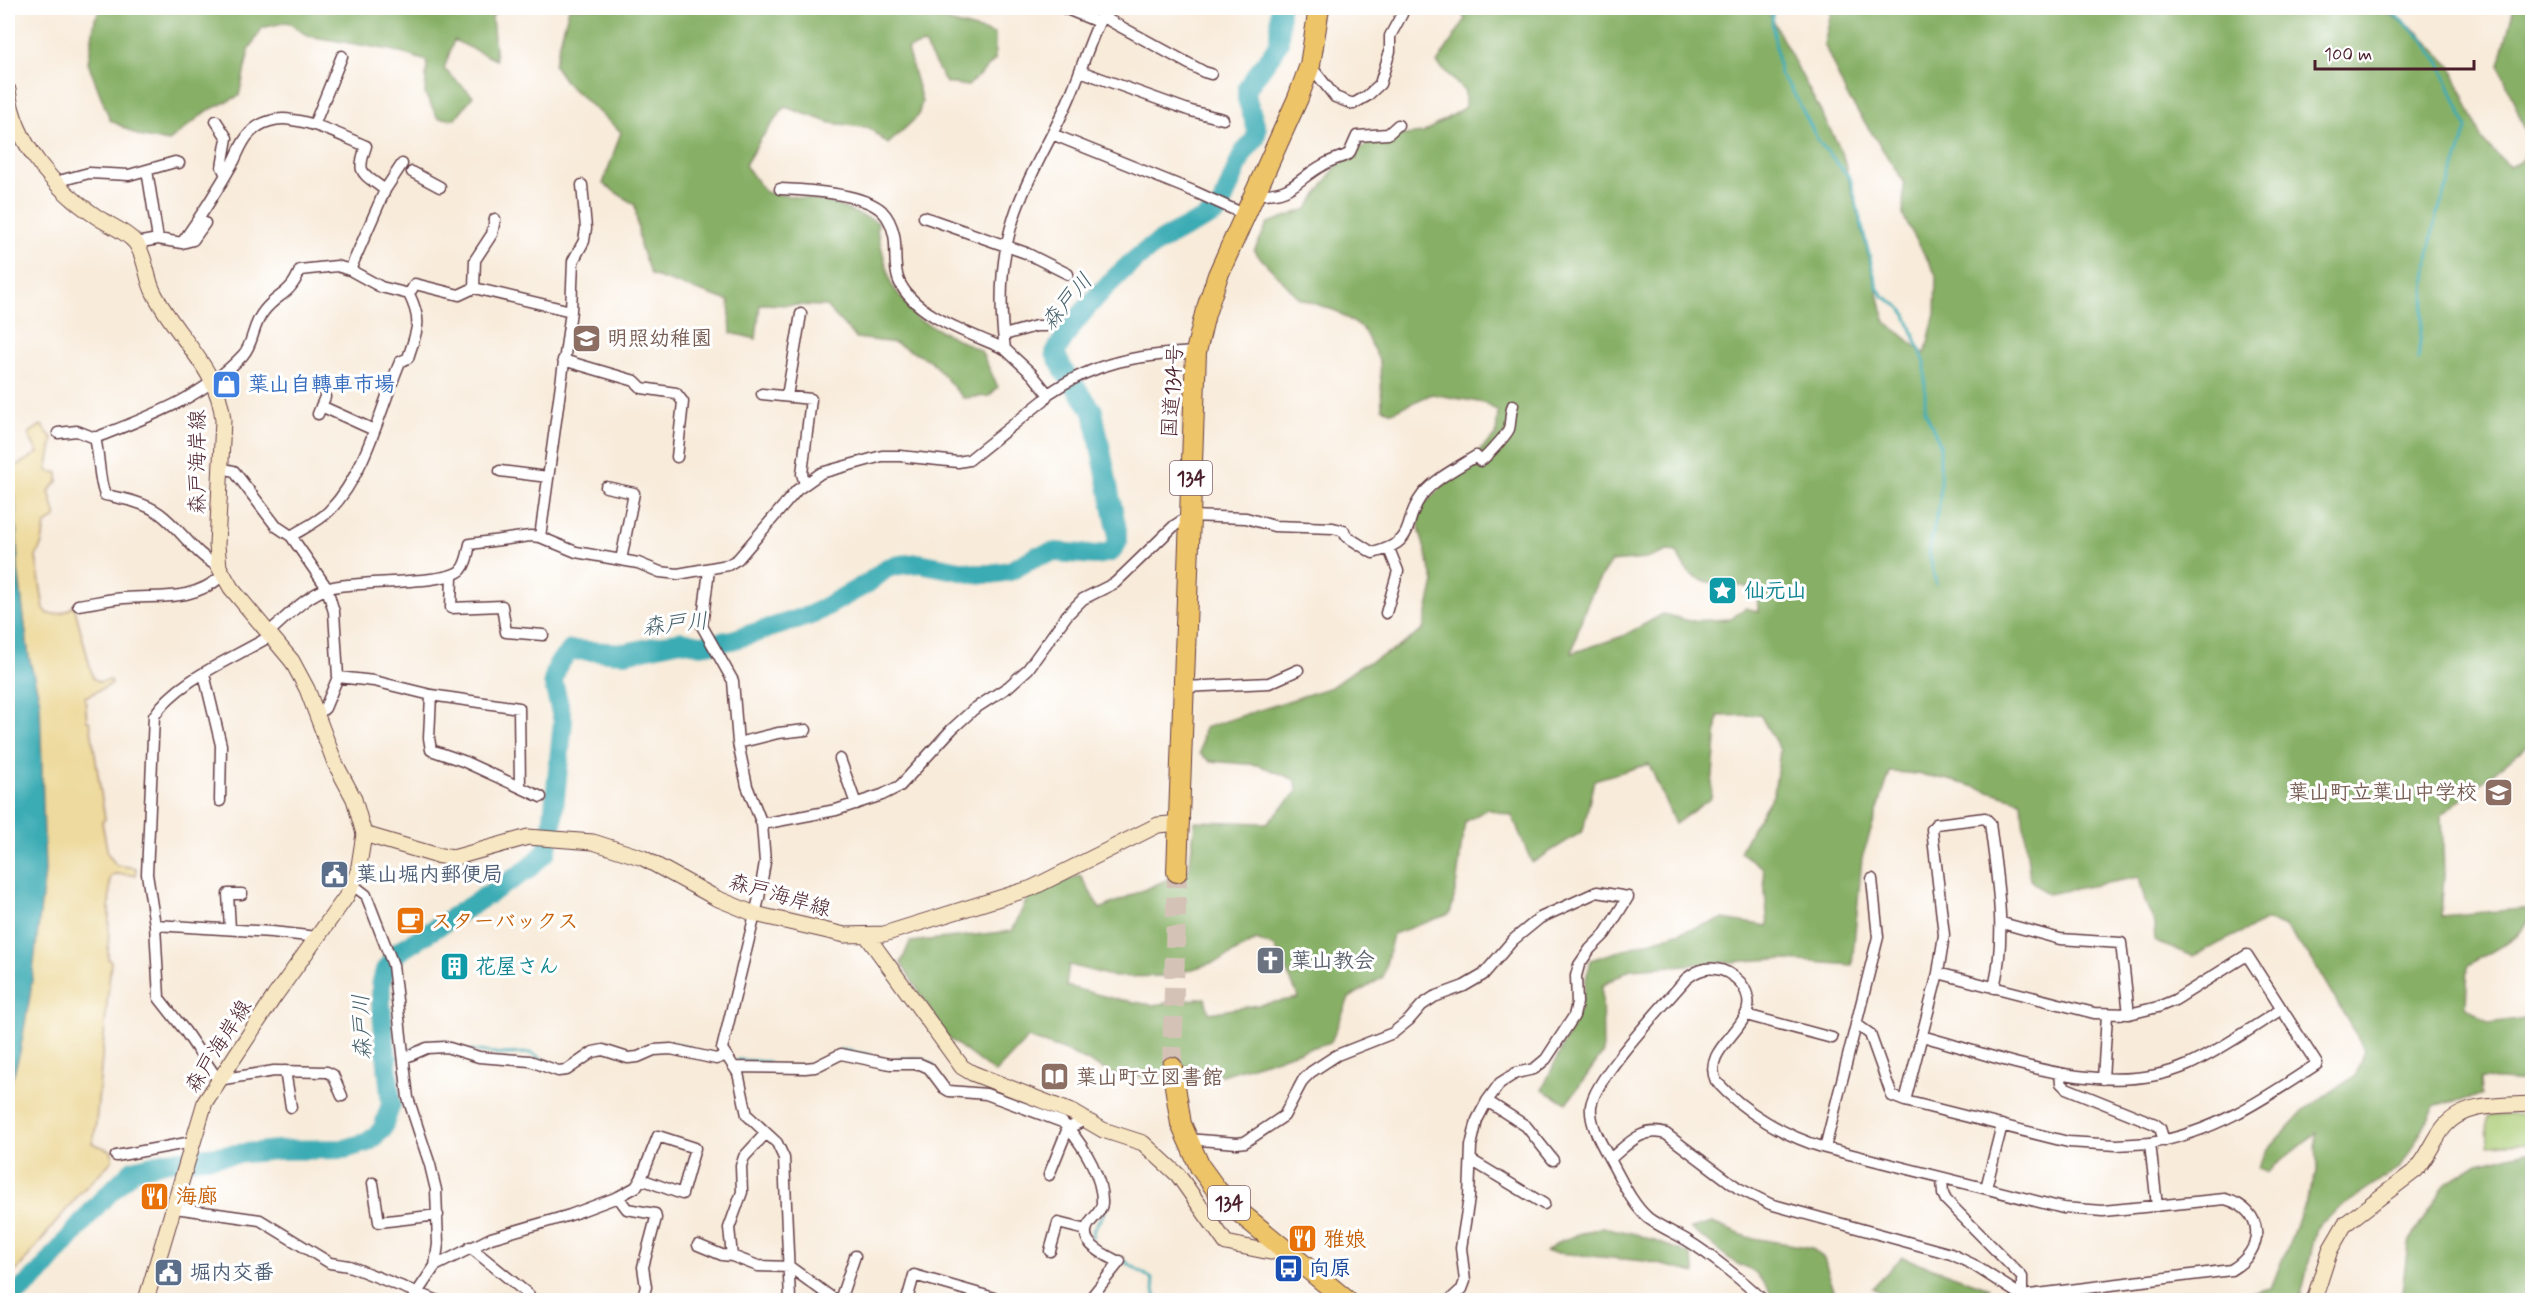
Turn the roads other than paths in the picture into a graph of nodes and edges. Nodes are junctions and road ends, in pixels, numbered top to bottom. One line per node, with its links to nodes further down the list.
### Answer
1 (1064, 8): 4 (street)
2 (1319, 8): 6 (highway, 国道134号 / 134)
3 (1402, 14): 6 (street)
4 (1102, 15): 7 (street); 8 (street)
5 (342, 56): 12 (street)
6 (1310, 65): 25 (highway, 国道134号 / 134)
7 (1080, 71): 10 (street); 14 (street)
8 (1211, 74)
9 (8, 90): 20 (main road)
10 (1223, 119)
11 (216, 121): 19 (street)
12 (314, 125): 19 (street); 24 (street)
13 (1398, 125): 25 (street)
14 (1052, 134): 26 (street); 31 (street)
15 (180, 163): 17 (street)
16 (402, 164): 24 (street)
17 (147, 170): 20 (street); 29 (street)
18 (412, 172): 22 (street)
19 (225, 173): 29 (street)
20 (56, 182): 30 (main road)
21 (582, 185): 36 (street)
22 (440, 187)
23 (780, 189): 40 (street)
24 (384, 190): 32 (street)
25 (1255, 194): 26 (highway, 国道134号 / 134)
26 (1246, 215): 41 (highway, 国道134号 / 134)
27 (924, 217): 31 (street)
28 (495, 219): 34 (street)
29 (158, 239): 30 (street)
30 (136, 243): 43 (main road, 森戸海岸線)
31 (1007, 246): 33 (street); 39 (street)
32 (350, 270): 35 (street); 43 (street)
33 (1068, 274)
34 (474, 288): 35 (street); 36 (street)
35 (409, 294): 49 (street)
36 (571, 311): 42 (street)
37 (801, 314): 46 (street)
38 (1046, 326): 39 (street)
39 (1004, 335): 40 (street)
40 (1005, 350): 45 (street)
41 (1196, 352): 45 (street); 58 (highway, 国道134号 / 134)
42 (563, 360): 52 (street); 55 (street)
43 (212, 382): 51 (street); 53 (main road, 森戸海岸線)
44 (762, 394): 46 (street)
45 (1048, 394): 56 (street)
46 (787, 396): 56 (street)
47 (1512, 405): 61 (street)
48 (321, 406): 49 (street)
49 (374, 430): 59 (street)
50 (58, 433): 51 (street)
51 (95, 438): 64 (street)
52 (677, 457)
53 (221, 468): 59 (street); 64 (main road, 森戸海岸線)
54 (500, 471): 55 (street)
55 (548, 477): 60 (street)
56 (805, 484): 63 (street)
57 (606, 487): 62 (street)
58 (1190, 516): 61 (street); 74 (highway, 国道134号 / 134); 83 (street)
59 (291, 536): 66 (street)
60 (540, 537): 62 (street); 65 (street)
61 (1389, 549): 68 (street)
62 (621, 560): 63 (street)
63 (709, 570): 78 (street)
64 (221, 572): 67 (street); 69 (main road, 森戸海岸線)
65 (452, 576): 66 (street); 70 (street)
66 (327, 588): 69 (street); 73 (street)
67 (78, 605)
68 (1386, 613)
69 (270, 634): 72 (street); 76 (main road, 森戸海岸線)
70 (543, 635)
71 (1298, 670): 74 (street)
72 (204, 674): 82 (street); 93 (street)
73 (338, 677): 75 (street); 76 (street)
74 (1184, 687): 84 (highway, 国道134号 / 134)
75 (431, 695): 80 (street); 80 (street)
76 (317, 715): 86 (main road, 森戸海岸線)
77 (806, 730): 78 (street)
78 (738, 743): 85 (street)
79 (840, 759): 83 (street)
80 (520, 787): 81 (street)
81 (542, 797)
82 (220, 801)
83 (856, 804): 85 (street)
84 (1181, 823): 87 (highway, 国道134号 / 134); 95 (main road, 森戸海岸線)
85 (762, 824): 91 (street)
86 (364, 834): 89 (main road, 森戸海岸線); 91 (main road, 森戸海岸線)
87 (1177, 872)
88 (1872, 879): 103 (street)
89 (353, 885): 96 (main road, 森戸海岸線); 106 (street)
90 (242, 894): 94 (street)
91 (755, 914): 95 (main road, 森戸海岸線); 107 (street)
92 (2002, 923): 97 (street); 98 (street); 100 (street)
93 (155, 925): 94 (street); 113 (street)
94 (230, 929): 96 (street)
95 (867, 936): 119 (main road)
96 (317, 938): 113 (main road, 森戸海岸線)
97 (1938, 973): 98 (street); 104 (street)
98 (1994, 988): 102 (street)
99 (2282, 1009): 100 (street); 112 (street); 123 (street)
100 (2129, 1014): 102 (street)
101 (1746, 1015): 105 (street); 126 (street); 128 (street)
102 (2107, 1015): 112 (street)
103 (1856, 1024): 116 (street); 126 (street)
104 (1922, 1036): 111 (street); 116 (street)
105 (1832, 1038)
106 (404, 1053): 107 (street); 140 (street)
107 (724, 1056): 109 (street)
108 (1172, 1066): 122 (highway, 134)
109 (734, 1067): 119 (street); 121 (street)
110 (285, 1071): 113 (street); 114 (street); 118 (street)
111 (2061, 1073): 112 (street); 123 (street)
112 (2103, 1079)
113 (218, 1080): 124 (main road, 森戸海岸線)
114 (342, 1096)
115 (1487, 1101): 122 (street); 129 (street); 130 (street)
116 (1905, 1101): 120 (street)
117 (2532, 1104): 165 (main road)
118 (291, 1107)
119 (1076, 1124): 131 (street); 141 (street); 144 (main road)
120 (2002, 1125): 125 (street); 135 (street)
121 (766, 1133): 146 (street); 149 (street)
122 (1186, 1139): 144 (highway, 134)
123 (2164, 1141): 125 (street)
124 (192, 1142): 127 (street); 137 (main road, 森戸海岸線)
125 (2150, 1143): 139 (street)
126 (1825, 1148): 132 (street)
127 (116, 1156)
128 (1610, 1159): 152 (street); 164 (street)
129 (1471, 1160): 138 (street); 163 (street)
130 (1553, 1160)
131 (1049, 1175)
132 (1942, 1178): 135 (street); 152 (street)
133 (641, 1179): 133 (street); 136 (street)
134 (374, 1183): 140 (street)
135 (1986, 1188): 139 (street)
136 (618, 1197): 143 (street); 155 (street)
137 (177, 1199): 151 (street); 153 (main road, 森戸海岸線)
138 (1544, 1204)
139 (2157, 1206): 152 (street)
140 (438, 1215): 148 (street)
141 (1086, 1230): 145 (street); 161 (street)
142 (698, 1245): 146 (street)
143 (470, 1247): 148 (street); 150 (street)
144 (1284, 1250): 162 (highway, 134)
145 (1050, 1251)
146 (732, 1256): 149 (street)
147 (855, 1256): 158 (street)
148 (435, 1266): 151 (street)
149 (790, 1267): 156 (street); 157 (street)
150 (529, 1295)
151 (415, 1296): 154 (street)
152 (2022, 1298)
153 (146, 1300)
154 (436, 1300)
155 (642, 1300)
156 (790, 1300)
157 (835, 1300)
158 (840, 1300)
159 (907, 1300): 160 (street)
160 (1001, 1300)
161 (1089, 1300)
162 (1346, 1300)
163 (1450, 1300)
164 (1763, 1300)
165 (2314, 1300)

